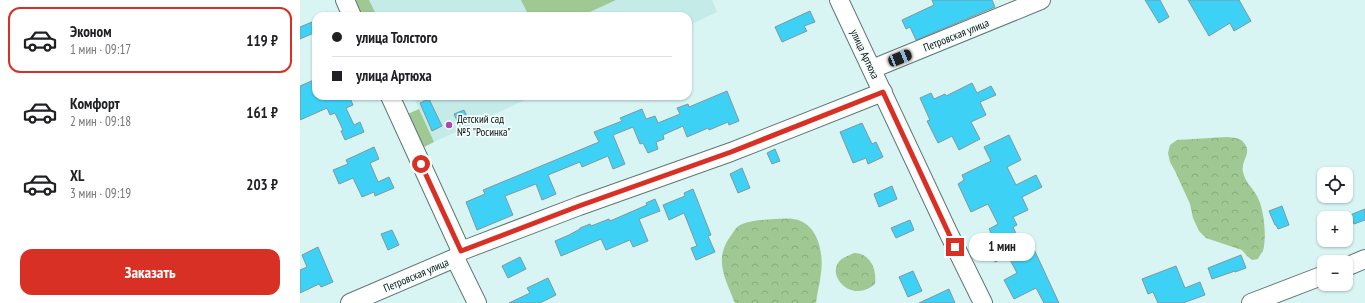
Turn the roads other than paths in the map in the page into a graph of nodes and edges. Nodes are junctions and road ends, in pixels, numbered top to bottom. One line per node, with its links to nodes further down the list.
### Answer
1 (345, 0): 4 (street)
2 (839, 0): 5 (street, улица Артюха)
3 (1041, 0): 5 (street, Петровская улица)
4 (350, 12)
5 (872, 69): 6 (street, улица Артюха)
6 (883, 92): 8 (street, Петровская улица); 14 (street, улица Артюха)
7 (392, 100): 8 (street)
8 (458, 254): 12 (street, Петровская улица); 13 (street)
9 (1365, 260): 10 (street)
10 (1353, 264)
11 (1317, 278): 15 (street)
12 (350, 303)
13 (477, 303)
14 (983, 303)
15 (1251, 303)

